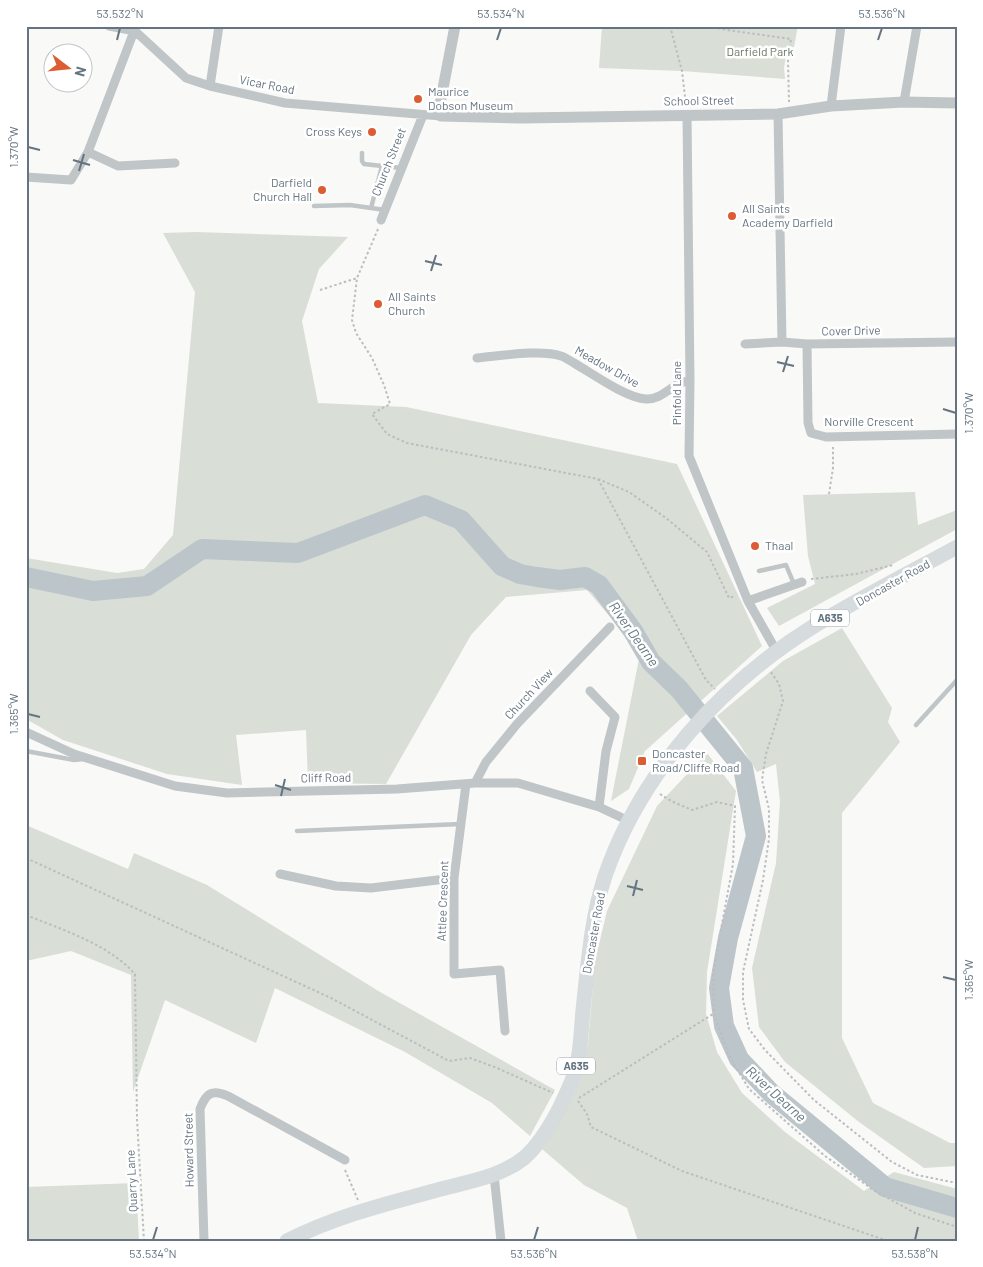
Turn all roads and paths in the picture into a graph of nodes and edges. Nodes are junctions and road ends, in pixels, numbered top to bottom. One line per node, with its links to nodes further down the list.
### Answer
1 (109, 26): 8 (street)
2 (219, 26): 9 (street)
3 (455, 26): 16 (street)
4 (670, 26): 15 (path)
5 (708, 26): 13 (path)
6 (841, 26): 12 (street)
7 (917, 26): 10 (street)
8 (136, 29): 9 (street, Vicar Road); 17 (street)
9 (210, 86): 14 (street, Vicar Road)
10 (904, 102): 11 (street, School Street); 12 (street, School Street)
11 (957, 103)
12 (831, 106): 13 (street, School Street)
13 (784, 113): 15 (street, School Street); 29 (street)
14 (423, 115): 16 (street, Vicar Road); 21 (street, Church Street)
15 (687, 115): 16 (street, School Street); 34 (street, Pinfold Lane)
16 (441, 116)
17 (88, 152): 19 (street); 22 (street)
18 (362, 153): 20 (lane)
19 (175, 163)
20 (382, 166): 21 (lane); 24 (lane)
21 (402, 168): 25 (street, Church Street)
22 (26, 177)
23 (314, 206): 24 (lane)
24 (371, 208): 25 (lane)
25 (385, 210): 26 (street, Church Street)
26 (381, 220): 27 (path)
27 (357, 278): 28 (path); 37 (path)
28 (320, 290)
29 (782, 342): 31 (street, Cover Drive); 32 (street, Cover Drive)
30 (957, 342): 32 (street, Cover Drive)
31 (745, 344)
32 (807, 344): 36 (street, Norville Crescent)
33 (477, 358): 34 (street, Meadow Drive)
34 (690, 381): 43 (street, Pinfold Lane)
35 (957, 434): 36 (street, Norville Crescent)
36 (833, 437): 38 (path)
37 (598, 479): 43 (path); 47 (path)
38 (829, 494)
39 (957, 547): 45 (highway, Doncaster Road / A635)
40 (892, 566): 42 (path)
41 (759, 572): 42 (lane)
42 (798, 584): 43 (street)
43 (746, 596): 45 (street, Pinfold Lane)
44 (610, 627): 54 (street, Church View)
45 (777, 652): 46 (highway, Doncaster Road / A635)
46 (764, 662): 55 (highway, Doncaster Road / A635); 69 (path)
47 (706, 680)
48 (957, 680): 50 (lane)
49 (590, 691): 56 (street)
50 (916, 725)
51 (26, 732): 53 (street, Cliff Road)
52 (26, 751): 53 (lane)
53 (90, 759): 54 (street, Cliff Road)
54 (471, 784): 56 (street, Cliff Road); 58 (street, Attlee Crescent)
55 (648, 786): 57 (highway, Doncaster Road / A635); 64 (path)
56 (599, 807): 57 (street, Cliff Road)
57 (629, 821): 66 (highway, Doncaster Road / A635)
58 (461, 824): 59 (lane); 62 (street, Attlee Crescent)
59 (297, 831)
60 (26, 858): 66 (path)
61 (280, 874): 62 (street)
62 (454, 878): 65 (street, Attlee Crescent)
63 (26, 915): 72 (path, Quarry Lane)
64 (714, 1014): 71 (path); 76 (path)
65 (505, 1031)
66 (564, 1098): 68 (highway, Doncaster Road / A635)
67 (342, 1159): 70 (path); 73 (street, Howard Street)
68 (494, 1175): 70 (highway, Doncaster Road / A635); 75 (street)
69 (957, 1184)
70 (364, 1211): 74 (highway, Doncaster Road / A635)
71 (957, 1227)
72 (144, 1241)
73 (204, 1241)
74 (287, 1241)
75 (501, 1241)
76 (888, 1241)

